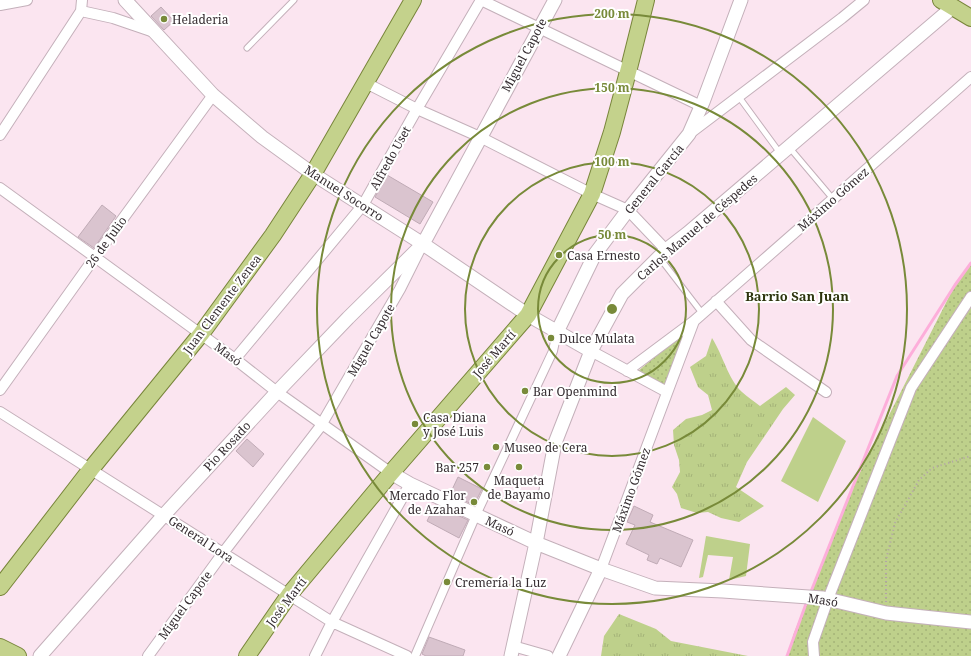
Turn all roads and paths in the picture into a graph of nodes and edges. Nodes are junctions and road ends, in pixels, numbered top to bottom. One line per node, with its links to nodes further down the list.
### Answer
1 (27, 0): 12 (street)
2 (82, 0): 13 (street)
3 (125, 0): 16 (street, Manuel Socorro)
4 (294, 0): 17 (lane)
5 (413, 0): 20 (main road, Juan Clemente Zenea)
6 (481, 0): 15 (street); 24 (street, Alfredo Uset)
7 (555, 0): 15 (street, Miguel Capote)
8 (646, 0): 18 (main road, José Martí)
9 (741, 0): 23 (street, General García)
10 (864, 0): 22 (street)
11 (947, 4): 14 (main road); 28 (street, Carlos Manuel de Céspedes)
12 (0, 5)
13 (81, 11): 16 (street); 26 (street)
14 (971, 18)
15 (538, 28): 18 (street); 27 (street, Miguel Capote)
16 (156, 33): 21 (street, Manuel Socorro)
17 (247, 48)
18 (629, 71): 23 (street); 31 (main road, José Martí)
19 (971, 77): 32 (street, Máximo Gómez)
20 (366, 83): 24 (street); 29 (main road, Juan Clemente Zenea)
21 (213, 95): 29 (street, Manuel Socorro); 37 (street, 26 de Julio)
22 (739, 96): 25 (street); 28 (lane)
23 (701, 106): 25 (street, General García)
24 (417, 109): 27 (street); 33 (street, Alfredo Uset)
25 (689, 134): 34 (street, General García)
26 (0, 135)
27 (480, 137): 31 (street); 35 (street, Miguel Capote)
28 (785, 150): 32 (lane); 36 (street, Carlos Manuel de Céspedes)
29 (313, 174): 33 (street, Manuel Socorro); 44 (main road, Juan Clemente Zenea)
30 (0, 188): 37 (street, Masó)
31 (592, 194): 34 (street); 41 (main road, José Martí)
32 (833, 199): 39 (street, Máximo Gómez)
33 (363, 205): 35 (street, Manuel Socorro); 46 (street, Alfredo Uset)
34 (628, 210): 36 (street); 43 (street, General García)
35 (423, 244): 41 (street, Manuel Socorro); 49 (street, Pio Rosado); 53 (street, Miguel Capote)
36 (663, 253): 40 (lane); 45 (street, Carlos Manuel de Céspedes)
37 (95, 257): 44 (street, Masó); 48 (street, 26 de Julio)
38 (971, 297): 65 (street)
39 (716, 300): 40 (street, Máximo Gómez); 51 (street)
40 (702, 313): 42 (street, Máximo Gómez)
41 (528, 315): 43 (street, Manuel Socorro); 56 (main road, José Martí)
42 (694, 321): 47 (street, Máximo Gómez); 50 (street, Máximo Gómez)
43 (557, 332): 45 (street, Manuel Socorro); 59 (street, General García)
44 (201, 334): 46 (street, Masó); 55 (main road, Juan Clemente Zenea)
45 (592, 351): 47 (street); 60 (street, Carlos Manuel de Céspedes)
46 (235, 358): 49 (street, Masó)
47 (627, 371): 50 (street)
48 (0, 390)
49 (277, 392): 53 (street, Masó); 58 (street, Pio Rosado)
50 (667, 392): 62 (street, Máximo Gómez)
51 (826, 392)
52 (0, 412): 55 (street, General Lora)
53 (322, 424): 56 (street, Masó); 61 (street, Miguel Capote)
54 (971, 456): 66 (path)
55 (90, 469): 58 (street, General Lora); 63 (main road, Juan Clemente Zenea)
56 (390, 473): 57 (street, Masó); 64 (main road, José Martí)
57 (410, 484): 59 (street, Masó); 67 (street)
58 (164, 515): 61 (street, General Lora); 72 (street, Pio Rosado)
59 (476, 515): 60 (street, Masó); 77 (street, General García)
60 (536, 543): 62 (street, Masó); 70 (street, Carlos Manuel de Céspedes)
61 (223, 553): 64 (street, General Lora); 73 (street, Miguel Capote)
62 (602, 570): 65 (street, Masó); 79 (street, Máximo Gómez)
63 (0, 587)
64 (289, 595): 67 (street, General Lora); 74 (main road, José Martí)
65 (825, 599): 66 (street, Masó); 80 (street)
66 (886, 613): 68 (street, Masó)
67 (332, 622): 75 (street); 76 (street, General Lora)
68 (971, 622)
69 (0, 647): 71 (main road)
70 (512, 651): 78 (street)
71 (18, 656)
72 (40, 656)
73 (148, 656)
74 (247, 656)
75 (315, 656)
76 (407, 656)
77 (415, 656)
78 (548, 656)
79 (559, 656)
80 (814, 656)

